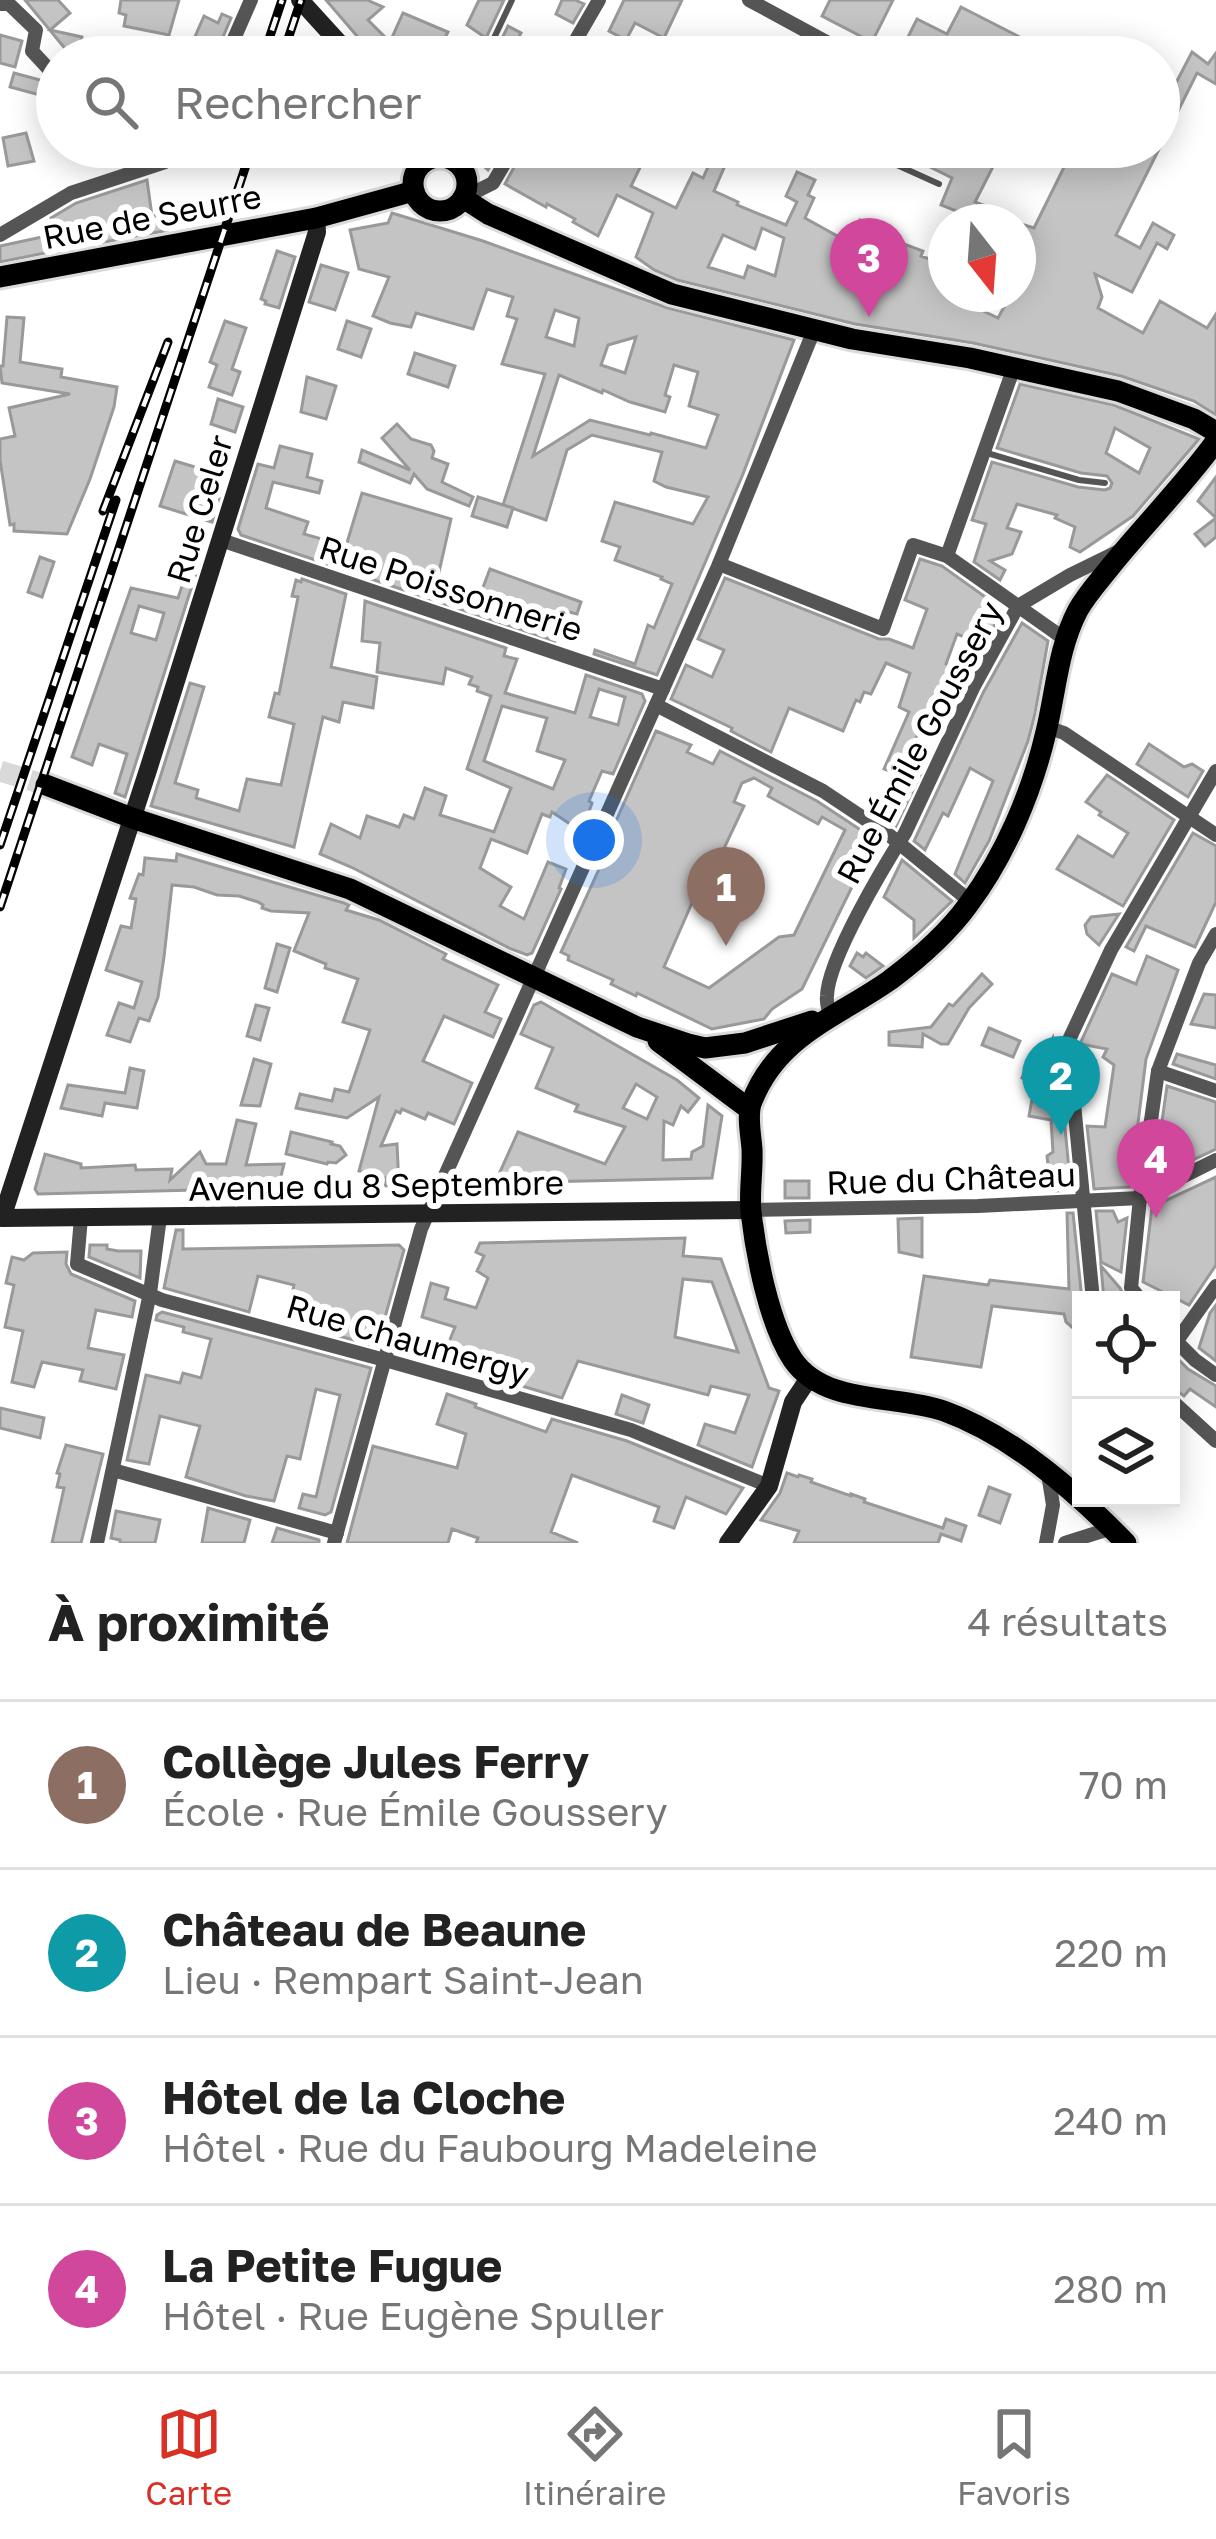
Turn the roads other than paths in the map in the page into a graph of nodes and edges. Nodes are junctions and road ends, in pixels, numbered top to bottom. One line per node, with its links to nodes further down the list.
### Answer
1 (250, 0): 7 (street)
2 (300, 0): 8 (street)
3 (512, 0): 9 (lane)
4 (599, 0): 10 (street)
5 (749, 0): 11 (street)
6 (0, 4): 12 (street)
7 (235, 36)
8 (333, 36)
9 (495, 36)
10 (578, 36)
11 (815, 36)
12 (36, 55)
13 (147, 168): 22 (street)
14 (419, 168): 19 (main road)
15 (460, 168): 20 (main road)
16 (502, 168): 20 (street)
17 (903, 168): 18 (lane)
18 (939, 184)
19 (415, 191): 20 (main road); 21 (main road, Rue de Seurre)
20 (463, 198): 24 (main road)
21 (316, 218): 23 (main road, Rue de Seurre); 29 (street, Rue Celer)
22 (0, 235)
23 (0, 277)
24 (814, 330): 25 (main road); 32 (street)
25 (1014, 368): 26 (main road); 27 (street)
26 (1216, 437): 30 (main road)
27 (984, 452): 28 (lane); 31 (street)
28 (1106, 483)
29 (221, 540): 35 (street, Rue Poissonnerie); 41 (street, Rue Celer)
30 (1126, 548): 33 (street, Rue Émile Goussery); 34 (main road)
31 (947, 556): 32 (street); 33 (street)
32 (719, 564): 35 (street)
33 (1018, 605): 34 (street); 43 (street, Rue Émile Goussery)
34 (1066, 640): 37 (main road)
35 (663, 689): 36 (street)
36 (656, 705): 43 (street); 46 (street)
37 (1048, 727): 40 (street); 44 (main road)
38 (1216, 771): 40 (street)
39 (46, 785): 41 (main road)
40 (1189, 817): 42 (street); 55 (street)
41 (132, 818): 46 (main road); 53 (street, Rue Celer)
42 (1216, 835)
43 (898, 844): 44 (street); 47 (street, Rue Émile Goussery)
44 (970, 902): 47 (main road)
45 (1216, 934): 49 (street)
46 (533, 978): 48 (main road); 57 (street)
47 (830, 1015): 48 (main road); 51 (main road)
48 (637, 1027): 51 (main road)
49 (1158, 1071): 50 (street); 54 (street)
50 (1216, 1091)
51 (749, 1109): 56 (main road)
52 (1216, 1160): 54 (street, Rue du Château)
53 (5, 1195): 60 (street, Rue Celer)
54 (1140, 1198): 55 (street, Rue du Château); 63 (street)
55 (1086, 1201): 56 (street, Rue du Château); 62 (street)
56 (751, 1210): 57 (street, Avenue du 8 Septembre); 69 (main road)
57 (428, 1214): 58 (street, Avenue du 8 Septembre); 67 (street)
58 (160, 1217): 59 (street, Avenue du 8 Septembre); 64 (street)
59 (81, 1218): 60 (street, Avenue du 8 Septembre); 64 (street, Rue Chaumergy)
60 (1, 1221)
61 (1216, 1286): 65 (street)
62 (1093, 1291)
63 (1134, 1291)
64 (150, 1293): 67 (street, Rue Chaumergy); 72 (street)
65 (1180, 1330)
66 (1180, 1346): 68 (street)
67 (386, 1360): 74 (street, Rue Chaumergy); 76 (street)
68 (1216, 1375)
69 (808, 1378): 73 (main road); 74 (street)
70 (1180, 1408): 71 (street)
71 (1216, 1441)
72 (112, 1470): 76 (street); 77 (street)
73 (1048, 1474): 75 (main road); 79 (street)
74 (769, 1486): 78 (street)
75 (1119, 1536): 80 (street)
76 (336, 1538)
77 (97, 1543)
78 (728, 1543)
79 (1046, 1543)
80 (1065, 1543)

